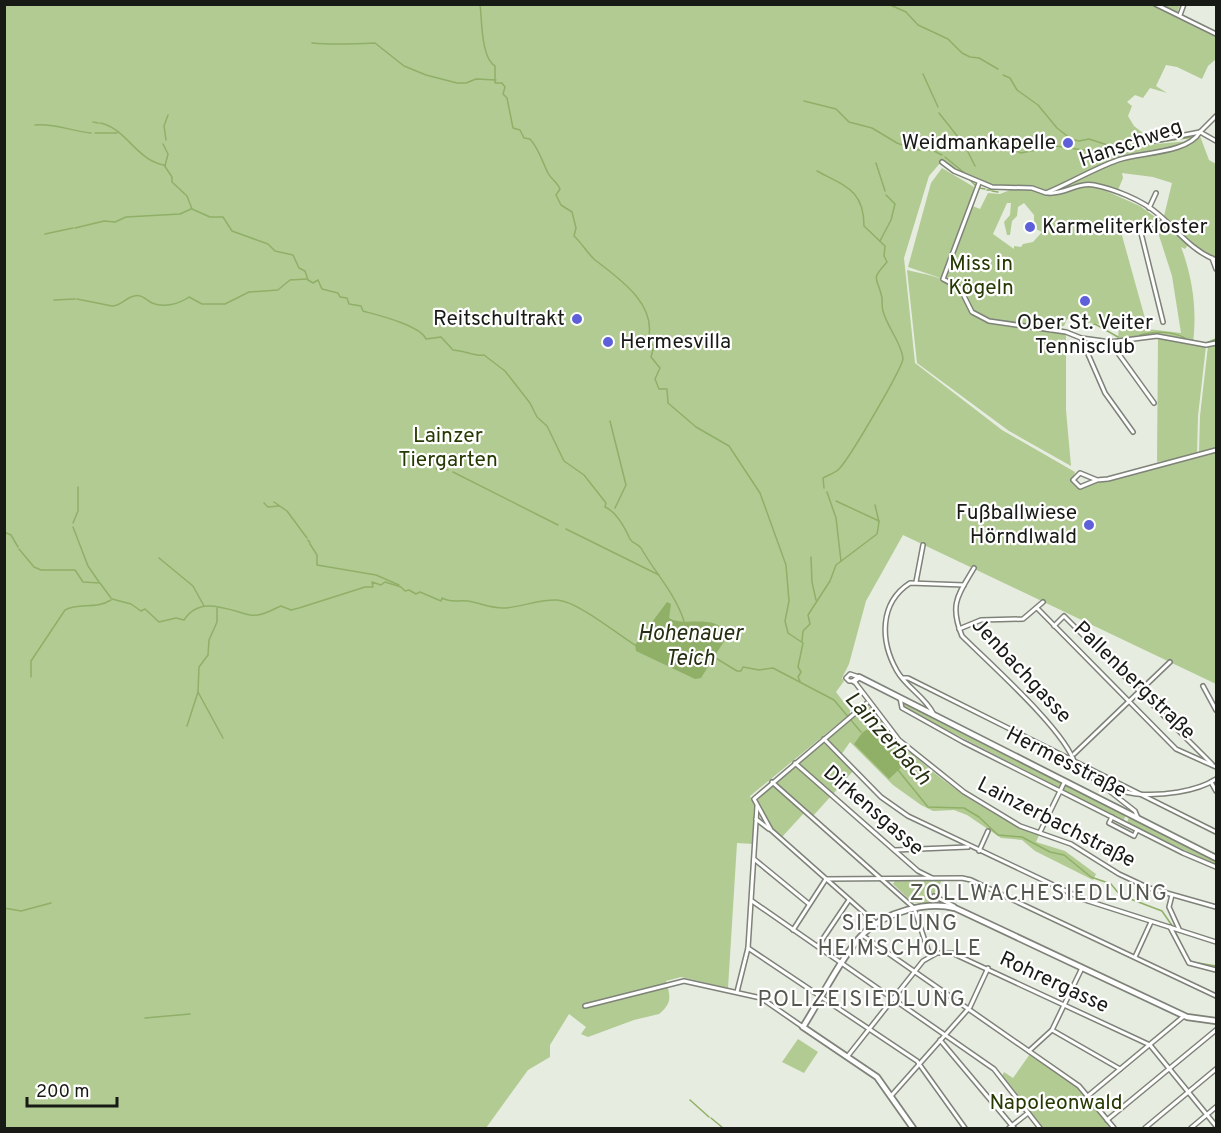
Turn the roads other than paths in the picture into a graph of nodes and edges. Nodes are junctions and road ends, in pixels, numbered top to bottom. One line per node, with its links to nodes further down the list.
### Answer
1 (1155, 4): 3 (street)
2 (1184, 4): 3 (street)
3 (1180, 15): 4 (street)
4 (1216, 34)
5 (1216, 116): 6 (street)
6 (1198, 135): 7 (street); 8 (street); 12 (street, Hanschweg)
7 (1154, 141)
8 (1216, 141)
9 (942, 162): 10 (street)
10 (979, 183): 12 (street); 18 (street)
11 (1156, 192): 13 (street)
12 (1046, 193): 13 (street)
13 (1149, 208): 14 (street)
14 (1166, 222): 15 (street); 17 (street)
15 (1214, 259): 16 (street)
16 (1216, 269)
17 (1163, 322)
18 (1081, 338): 19 (street); 22 (street)
19 (1110, 342): 20 (street); 21 (street)
20 (1216, 343)
21 (1154, 403)
22 (1133, 432)
23 (1216, 450): 24 (street)
24 (1097, 480): 24 (street)
25 (923, 545): 27 (street)
26 (974, 568): 28 (street, Jenbachgasse)
27 (916, 582): 28 (street); 34 (street)
28 (964, 585): 32 (street, Jenbachgasse)
29 (1043, 602): 30 (street)
30 (1037, 608): 31 (street, Pallenbergstraße); 32 (street)
31 (1054, 626): 37 (street); 39 (street, Pallenbergstraße)
32 (959, 629): 44 (street, Jenbachgasse)
33 (1170, 662): 37 (street)
34 (903, 678): 42 (street); 45 (street)
35 (856, 679): 38 (street, Hermesstraße); 40 (street, Lainzerbachstraße)
36 (1203, 686): 41 (street)
37 (1140, 691): 39 (street); 47 (street)
38 (900, 698): 42 (street, Hermesstraße); 53 (street, Hermesstraße)
39 (1128, 702): 44 (street); 47 (street, Pallenbergstraße)
40 (868, 703): 43 (street); 65 (street, Lainzerbachstraße)
41 (1216, 710)
42 (934, 715): 49 (street, Hermesstraße)
43 (824, 739): 46 (street); 67 (street)
44 (1073, 755): 45 (street, Jenbachgasse)
45 (1074, 761): 52 (street); 55 (street)
46 (795, 763): 50 (street); 68 (street, Dirkensgasse)
47 (1216, 767)
48 (1216, 779): 51 (street)
49 (1065, 781): 53 (street); 57 (street, Hermesstraße)
50 (772, 782): 56 (street); 74 (street)
51 (1212, 782): 54 (street); 55 (street)
52 (1108, 790): 55 (street); 59 (street)
53 (1061, 791): 58 (street, Hermesstraße); 65 (street)
54 (1216, 791)
55 (1139, 794): 66 (street)
56 (757, 804): 60 (street); 62 (street)
57 (1129, 813): 59 (street, Hermesstraße); 61 (street)
58 (1112, 817): 61 (street, Hermesstraße); 63 (street, Hermesstraße)
59 (1138, 818): 70 (street, Hermesstraße)
60 (756, 819): 62 (street); 71 (street)
61 (1124, 823): 63 (street, Hermesstraße)
62 (771, 830): 73 (street)
63 (1137, 830): 72 (street, Hermesstraße)
64 (988, 831): 69 (street)
65 (1040, 832): 76 (street, Lainzerbachstraße)
66 (1216, 832)
67 (970, 847): 68 (street); 69 (street)
68 (895, 850): 75 (street, Dirkensgasse)
69 (979, 850): 84 (street)
70 (1216, 858)
71 (754, 860): 79 (street); 80 (street)
72 (1216, 867)
73 (826, 879): 74 (street); 78 (street); 80 (street)
74 (881, 879): 75 (street); 82 (street)
75 (933, 879): 93 (street)
76 (1172, 895): 81 (street, Lainzerbachstraße); 86 (street)
77 (934, 896): 83 (street)
78 (849, 900): 85 (street); 90 (street)
79 (752, 901): 87 (street); 91 (street)
80 (809, 904): 87 (street)
81 (1216, 907)
82 (914, 908): 83 (street); 85 (street); 92 (street)
83 (966, 912): 95 (street)
84 (1151, 922): 86 (street); 93 (street)
85 (877, 924): 88 (street)
86 (1174, 928): 89 (street); 97 (street)
87 (793, 930): 90 (street)
88 (862, 935): 94 (street); 98 (street)
89 (1216, 942)
90 (818, 946): 94 (street)
91 (748, 948): 99 (street); 101 (street)
92 (930, 956): 96 (street, Rohrergasse); 98 (street)
93 (1135, 957): 100 (street)
94 (843, 964): 101 (street); 102 (street)
95 (1082, 967): 103 (street); 106 (street)
96 (988, 968): 103 (street, Rohrergasse); 105 (street)
97 (1216, 970)
98 (914, 971): 102 (street); 105 (street)
99 (737, 992): 104 (street); 108 (street)
100 (1216, 996)
101 (822, 997): 108 (street); 109 (street)
102 (893, 999): 109 (street); 112 (street)
103 (1065, 1004): 110 (street); 114 (street, Rohrergasse)
104 (585, 1006)
105 (968, 1008): 112 (street); 115 (street)
106 (1184, 1016): 107 (street); 114 (street)
107 (1216, 1021)
108 (803, 1027): 116 (street)
109 (870, 1029): 116 (street); 117 (street)
110 (1052, 1030): 115 (street); 118 (street)
111 (1216, 1030): 119 (street)
112 (945, 1034): 113 (street); 125 (street)
113 (940, 1040): 117 (street); 131 (street)
114 (1150, 1045): 118 (street); 119 (street)
115 (1029, 1051): 122 (street)
116 (848, 1057): 123 (street)
117 (919, 1064): 123 (street); 130 (street)
118 (1120, 1069): 122 (street)
119 (1170, 1069): 121 (street); 127 (street)
120 (1216, 1069): 121 (street)
121 (1188, 1092): 126 (street); 134 (street)
122 (1089, 1095): 127 (street)
123 (891, 1096): 129 (street)
124 (1216, 1107): 126 (street)
125 (1028, 1113): 131 (street); 132 (street)
126 (1208, 1115): 128 (street); 135 (street)
127 (1107, 1120): 133 (street)
128 (1216, 1126)
129 (914, 1128)
130 (965, 1128)
131 (1012, 1128)
132 (1040, 1128)
133 (1114, 1128)
134 (1145, 1128)
135 (1191, 1128)

